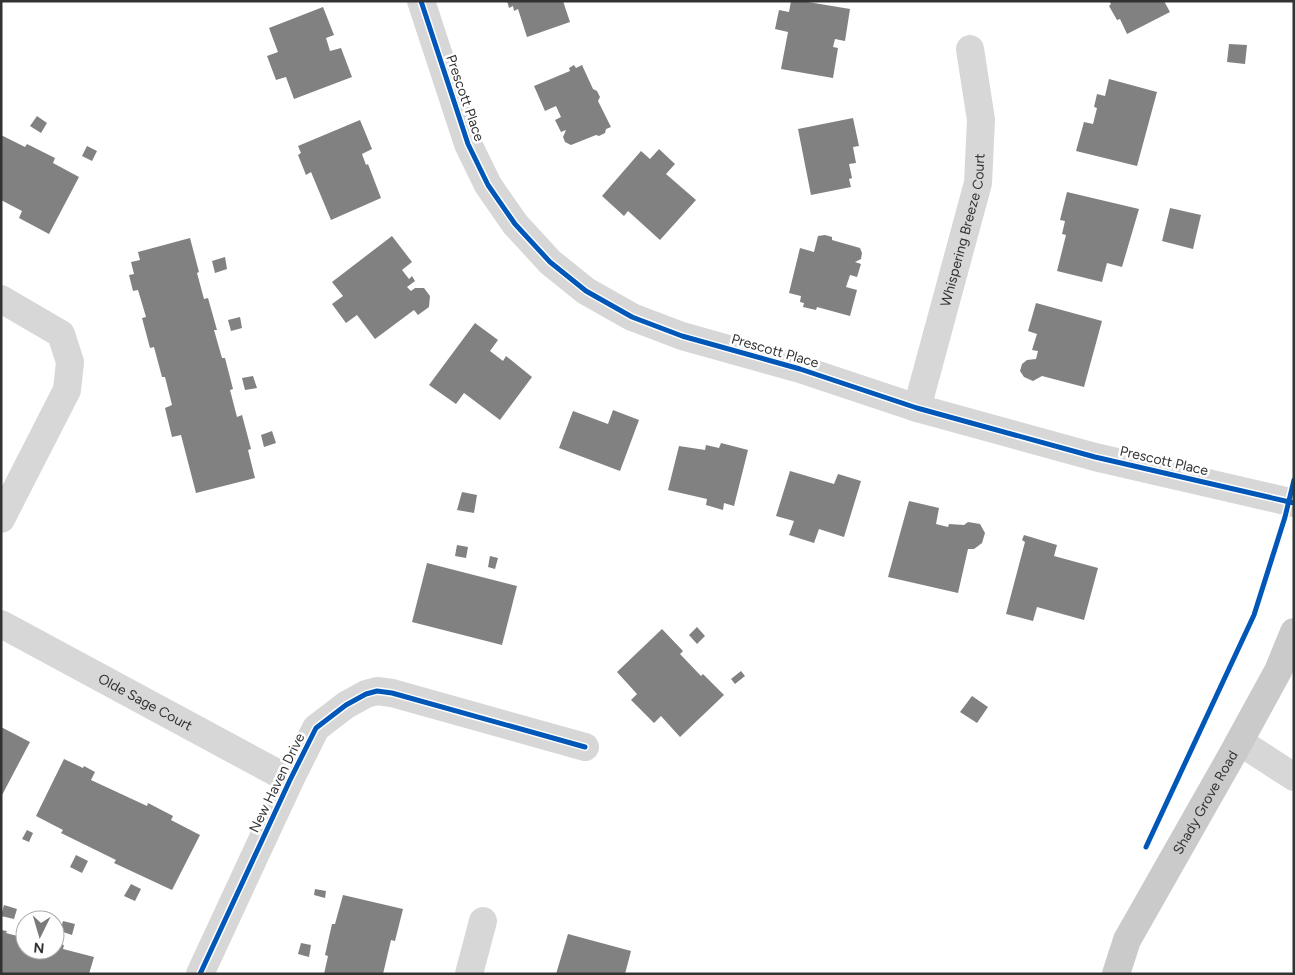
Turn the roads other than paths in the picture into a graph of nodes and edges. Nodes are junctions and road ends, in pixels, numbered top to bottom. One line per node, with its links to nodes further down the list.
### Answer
1 (421, 1): 4 (street, Prescott Place)
2 (970, 49): 4 (street, Whispering Breeze Court)
3 (1, 299): 6 (street)
4 (918, 408): 5 (street, Prescott Place)
5 (1294, 502)
6 (1, 519)
7 (1, 624): 12 (street, Olde Sage Court)
8 (1294, 632): 9 (main road, Shady Grove Road)
9 (1240, 742): 11 (street); 16 (main road, Shady Grove Road)
10 (586, 747): 12 (street, New Haven Drive)
11 (1294, 777)
12 (290, 780): 14 (street, New Haven Drive)
13 (483, 921): 15 (street)
14 (200, 974)
15 (469, 974)
16 (1116, 974)

